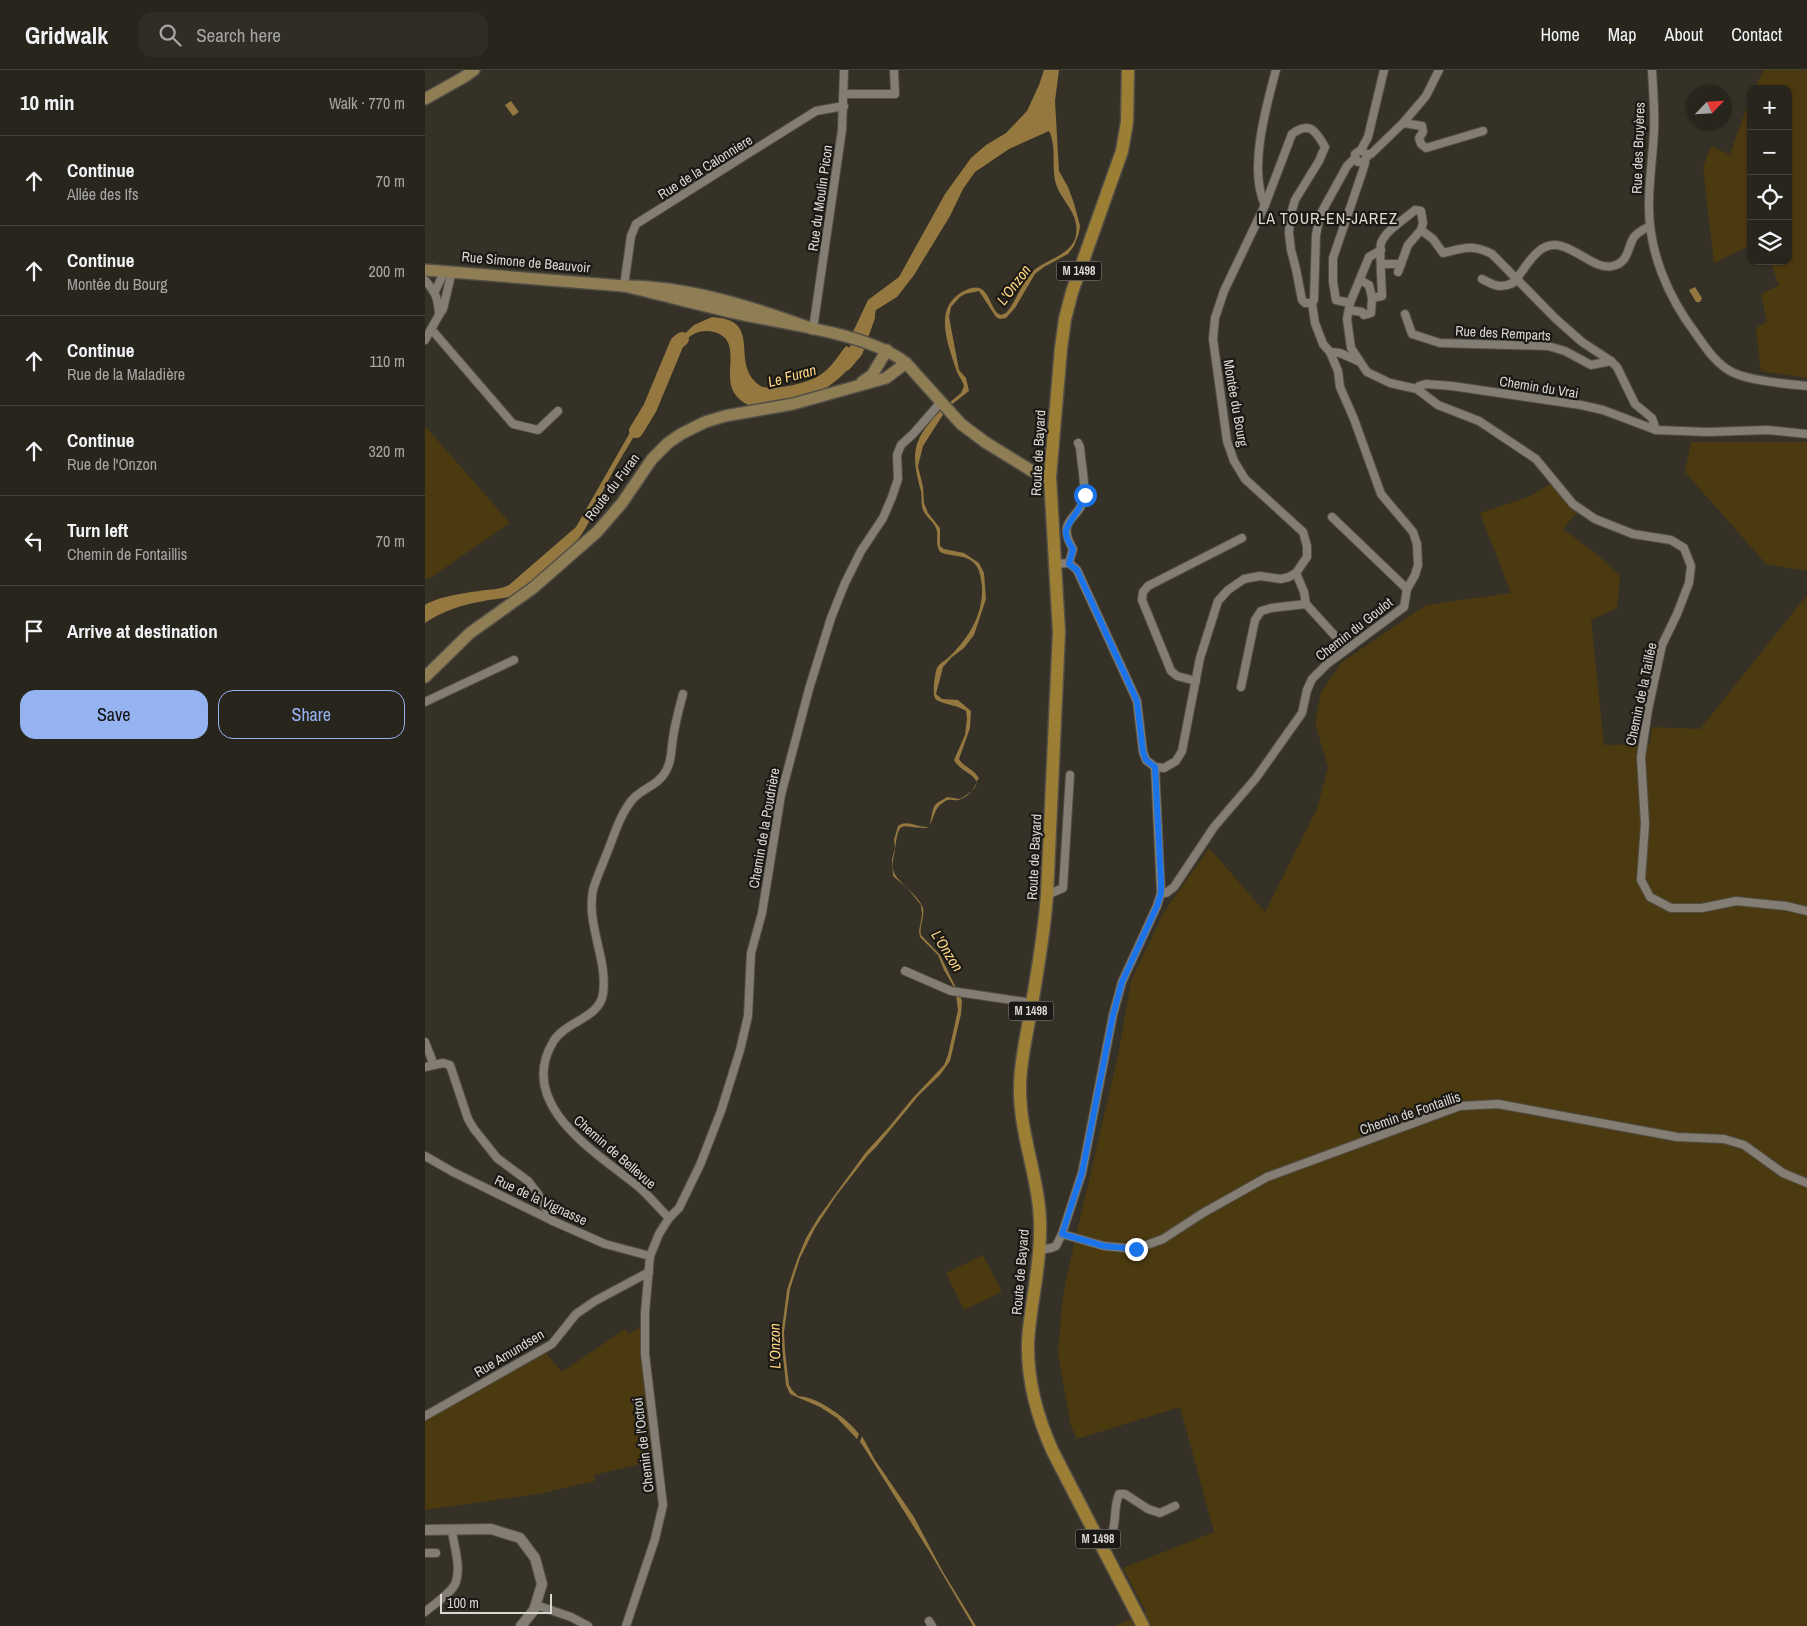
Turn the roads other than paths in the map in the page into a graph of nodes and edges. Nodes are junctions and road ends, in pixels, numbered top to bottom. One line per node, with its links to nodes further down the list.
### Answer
1 (474, 70): 10 (main road)
2 (844, 70): 9 (street, Rue du Moulin Picon)
3 (894, 70): 9 (street)
4 (1128, 70): 51 (main road, Route de Bayard / M 1498)
5 (1276, 70): 15 (street)
6 (1384, 70): 14 (street)
7 (1439, 70): 12 (street)
8 (1652, 70): 16 (street, Rue des Bruyères)
9 (844, 94): 11 (street, Rue du Moulin Picon)
10 (425, 99)
11 (844, 106): 28 (street, Rue de la Calonniere); 35 (street, Rue du Moulin Picon)
12 (1403, 124): 13 (street); 14 (street)
13 (1483, 131)
14 (1361, 156): 31 (street); 32 (street)
15 (1265, 205): 31 (street, Montée du Bourg); 56 (street, Montée du Bourg)
16 (1650, 226): 25 (street); 44 (street, Rue des Bruyères)
17 (1421, 230): 18 (street); 20 (street); 25 (street)
18 (1381, 250): 19 (street); 27 (street)
19 (1382, 264): 20 (street); 30 (street)
20 (1401, 264): 23 (street)
21 (425, 270): 22 (main road, Rue Simone de Beauvoir)
22 (449, 271): 28 (main road, Rue Simone de Beauvoir); 29 (street); 34 (street)
23 (1398, 272)
24 (1482, 278): 25 (street)
25 (1517, 278): 41 (street)
26 (425, 280): 29 (street)
27 (1360, 280): 30 (street); 32 (street)
28 (624, 286): 35 (main road, Rue Simone de Beauvoir)
29 (435, 291): 34 (street)
30 (1372, 298): 32 (street)
31 (1312, 303): 39 (street, Chemin du Goulot)
32 (1350, 306): 40 (street)
33 (1405, 314): 41 (street, Rue des Remparts)
34 (439, 315): 36 (street)
35 (813, 329): 38 (main road, Rue Simone de Beauvoir)
36 (432, 330): 37 (street); 47 (street)
37 (425, 340)
38 (887, 350): 42 (main road, Rue Simone de Beauvoir); 43 (main road, Route du Furan)
39 (1330, 352): 40 (street); 57 (street, Chemin du Goulot)
40 (1358, 361): 45 (street)
41 (1611, 361): 48 (street)
42 (906, 363): 43 (main road, Route du Furan); 46 (main road, Rue Simone de Beauvoir)
43 (858, 385): 61 (main road, Route du Furan)
44 (1807, 386)
45 (1417, 389): 48 (street, Chemin du Vrai); 70 (street, Chemin de la Taillée)
46 (941, 402): 51 (main road, Rue Simone de Beauvoir); 78 (street, Chemin de la Poudrière)
47 (558, 411)
48 (1656, 430): 49 (street, Chemin du Vrai)
49 (1807, 434)
50 (1078, 444): 55 (street)
51 (1051, 477): 54 (main road, Route de Bayard / M 1498)
52 (1332, 518): 57 (street)
53 (1242, 538): 62 (street)
54 (1056, 564): 55 (street); 69 (main road, Route de Bayard / M 1498)
55 (1069, 564): 66 (street)
56 (1296, 573): 58 (street); 62 (street)
57 (1407, 589): 59 (street, Chemin du Goulot)
58 (1306, 604): 59 (street); 63 (street)
59 (1347, 649): 68 (street, Chemin du Goulot)
60 (514, 660): 65 (street)
61 (425, 676)
62 (1195, 681): 66 (street)
63 (1241, 687)
64 (683, 694): 78 (street, Chemin de Bellevue)
65 (425, 702)
66 (1155, 767): 68 (street)
67 (1070, 776): 69 (street)
68 (1161, 893): 80 (street)
69 (1047, 895): 72 (main road, Route de Bayard / M 1498)
70 (1807, 911)
71 (905, 971): 72 (street)
72 (1032, 1003): 81 (main road, Route de Bayard / M 1498)
73 (425, 1042): 74 (street)
74 (434, 1065): 75 (street); 79 (street)
75 (425, 1067)
76 (425, 1156): 79 (street, Rue de la Vignasse)
77 (1807, 1183): 80 (street, Chemin de Fontaillis)
78 (669, 1218): 82 (street)
79 (553, 1221): 82 (street, Rue de la Vignasse)
80 (1062, 1234): 81 (street)
81 (1040, 1250): 88 (main road, Route de Bayard / M 1498)
82 (650, 1256): 83 (street, Chemin de l'Octroi)
83 (649, 1272): 84 (street, Rue Amundsen); 95 (street, Chemin de l'Octroi)
84 (425, 1416)
85 (1175, 1506): 88 (street)
86 (425, 1530): 87 (street)
87 (452, 1531): 91 (street); 92 (street)
88 (1101, 1546): 96 (main road, Route de Bayard / M 1498)
89 (425, 1552): 90 (street)
90 (436, 1553)
91 (536, 1605): 93 (street); 94 (street)
92 (425, 1612)
93 (521, 1626)
94 (588, 1626)
95 (625, 1626)
96 (1143, 1626)

